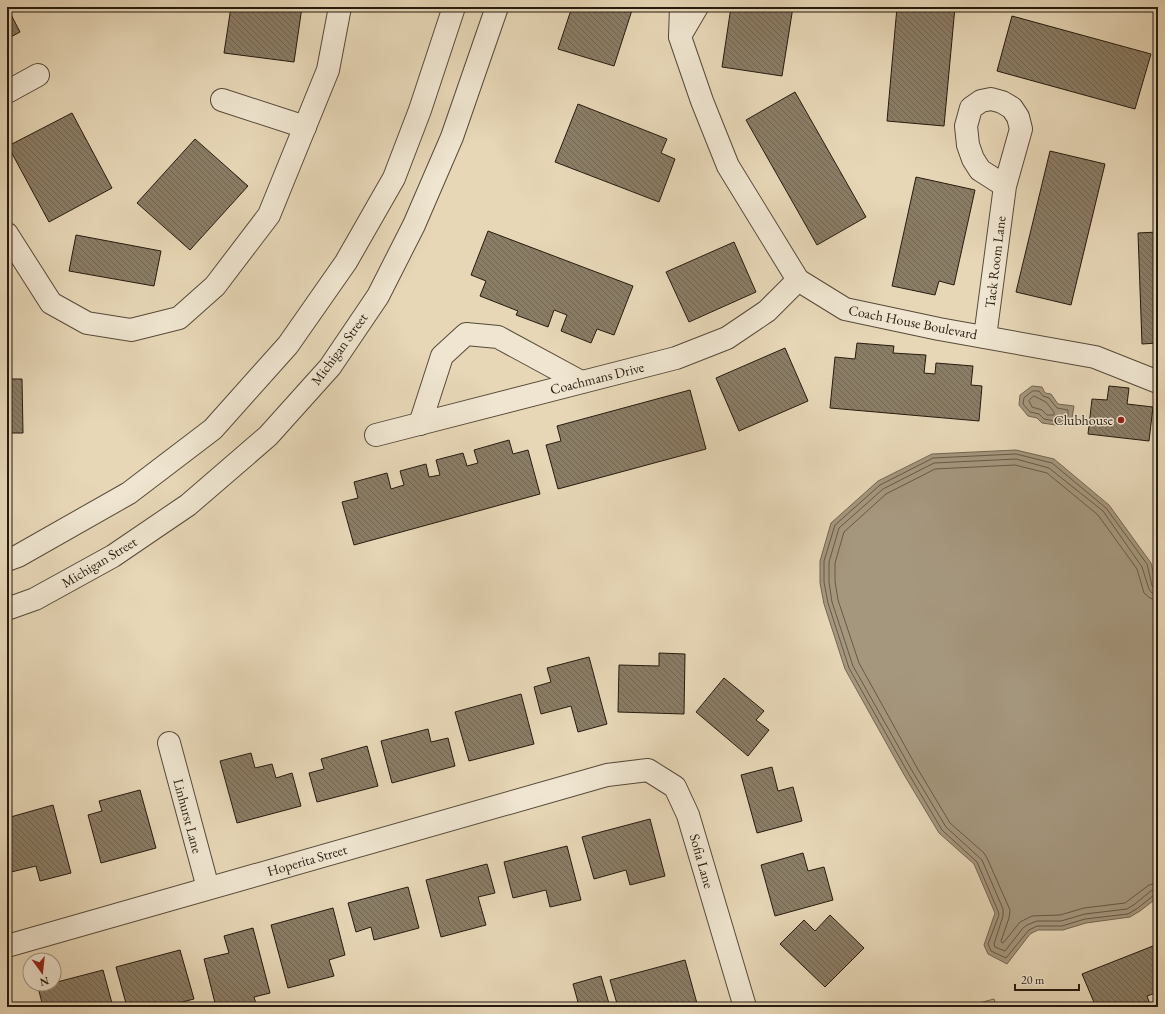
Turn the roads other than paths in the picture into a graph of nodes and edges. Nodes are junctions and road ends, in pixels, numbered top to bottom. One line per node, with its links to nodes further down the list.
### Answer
1 (340, 7): 10 (street)
2 (454, 7): 19 (street)
3 (497, 7): 20 (street, Michigan Street)
4 (681, 7): 6 (street, Coach House Boulevard)
5 (697, 7): 6 (street)
6 (680, 37): 13 (street, Coach House Boulevard)
7 (38, 75): 8 (street)
8 (7, 92)
9 (222, 100): 10 (street)
10 (305, 127): 12 (street)
11 (1005, 186): 14 (street, Tack Room Lane)
12 (7, 234)
13 (798, 280): 14 (street, Coach House Boulevard); 15 (street, Coachmans Drive)
14 (985, 337): 16 (street, Coach House Boulevard)
15 (581, 382): 17 (street, Coachmans Drive); 17 (street)
16 (1158, 382)
17 (420, 424): 18 (street, Coachmans Drive)
18 (376, 435)
19 (7, 560)
20 (7, 609)
21 (169, 743): 23 (street, Linhurst Lane)
22 (607, 775): 23 (street, Hoperita Street); 25 (street, Sofia Lane)
23 (208, 888): 24 (street, Hoperita Street)
24 (7, 946)
25 (744, 1007)

